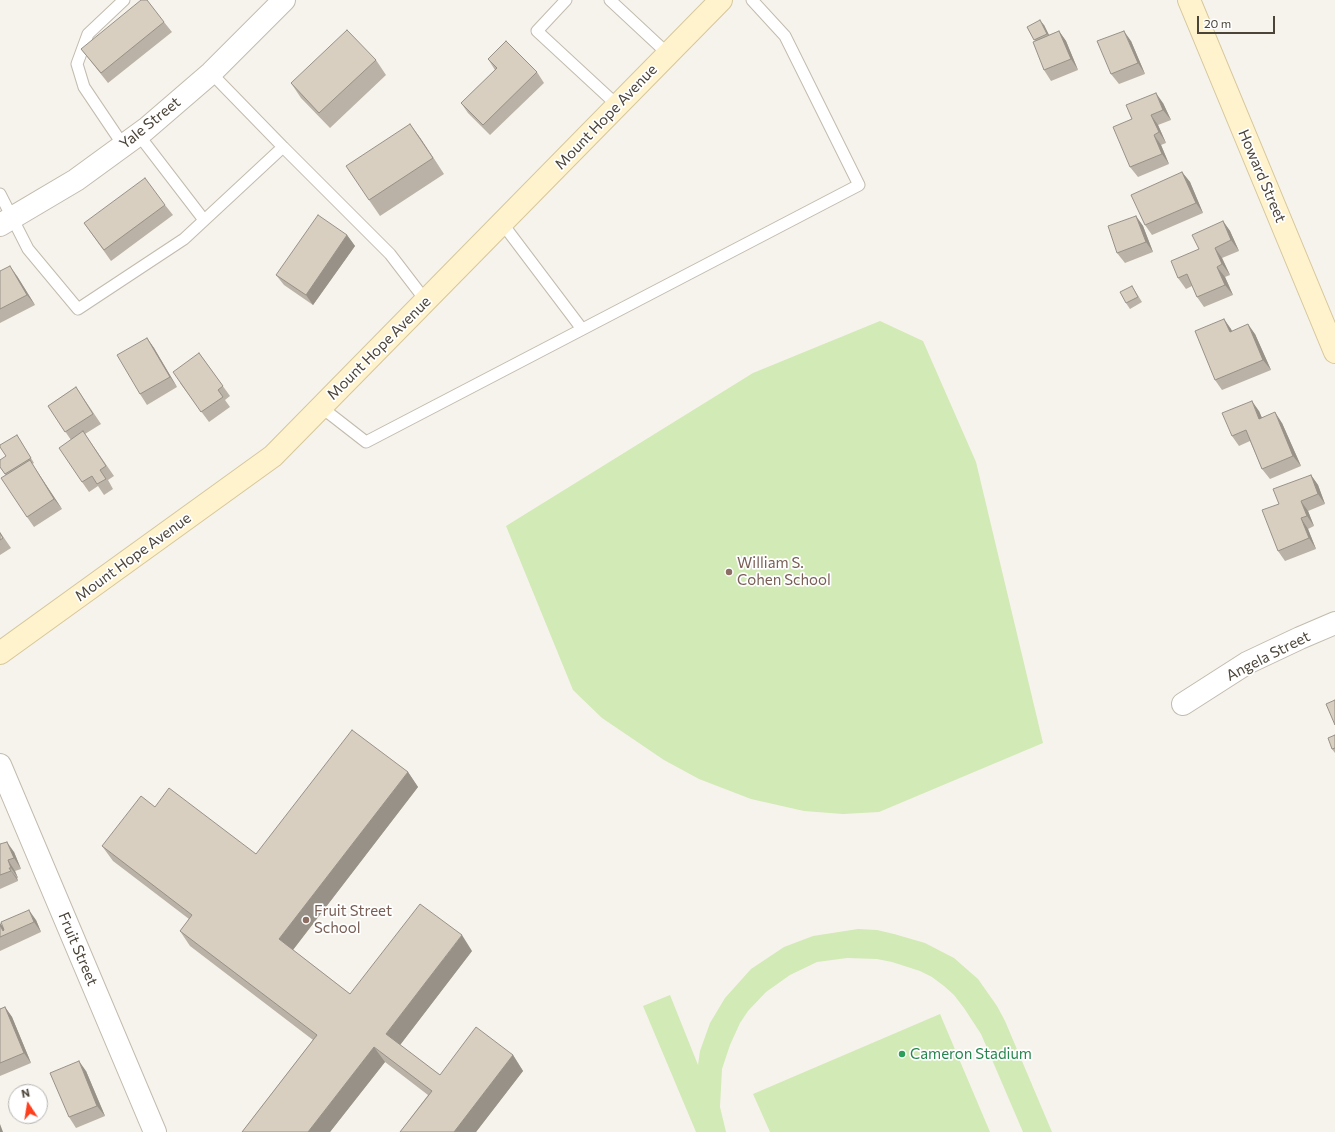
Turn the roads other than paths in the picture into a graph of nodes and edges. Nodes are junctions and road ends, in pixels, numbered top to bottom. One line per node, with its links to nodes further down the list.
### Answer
1 (124, 0): 11 (lane)
2 (284, 0): 9 (street, Yale Street)
3 (566, 0): 10 (lane)
4 (610, 0): 8 (lane)
5 (721, 0): 8 (street, Mount Hope Avenue)
6 (752, 0): 18 (lane)
7 (1189, 0): 19 (street, Howard Street)
8 (668, 54): 10 (street, Mount Hope Avenue)
9 (211, 73): 11 (street, Yale Street); 12 (lane)
10 (618, 106): 16 (street, Mount Hope Avenue)
11 (130, 140): 14 (lane); 15 (street, Yale Street)
12 (283, 147): 14 (lane); 17 (lane)
13 (0, 194): 15 (lane)
14 (204, 220): 15 (lane)
15 (6, 222)
16 (502, 223): 17 (street, Mount Hope Avenue); 18 (lane)
17 (426, 301): 20 (street, Mount Hope Avenue)
18 (582, 329): 20 (lane)
19 (1335, 352)
20 (321, 407): 22 (street, Mount Hope Avenue)
21 (1335, 623): 23 (street, Angela Street)
22 (0, 653)
23 (1183, 704)
24 (0, 765): 25 (street, Fruit Street)
25 (155, 1132)

